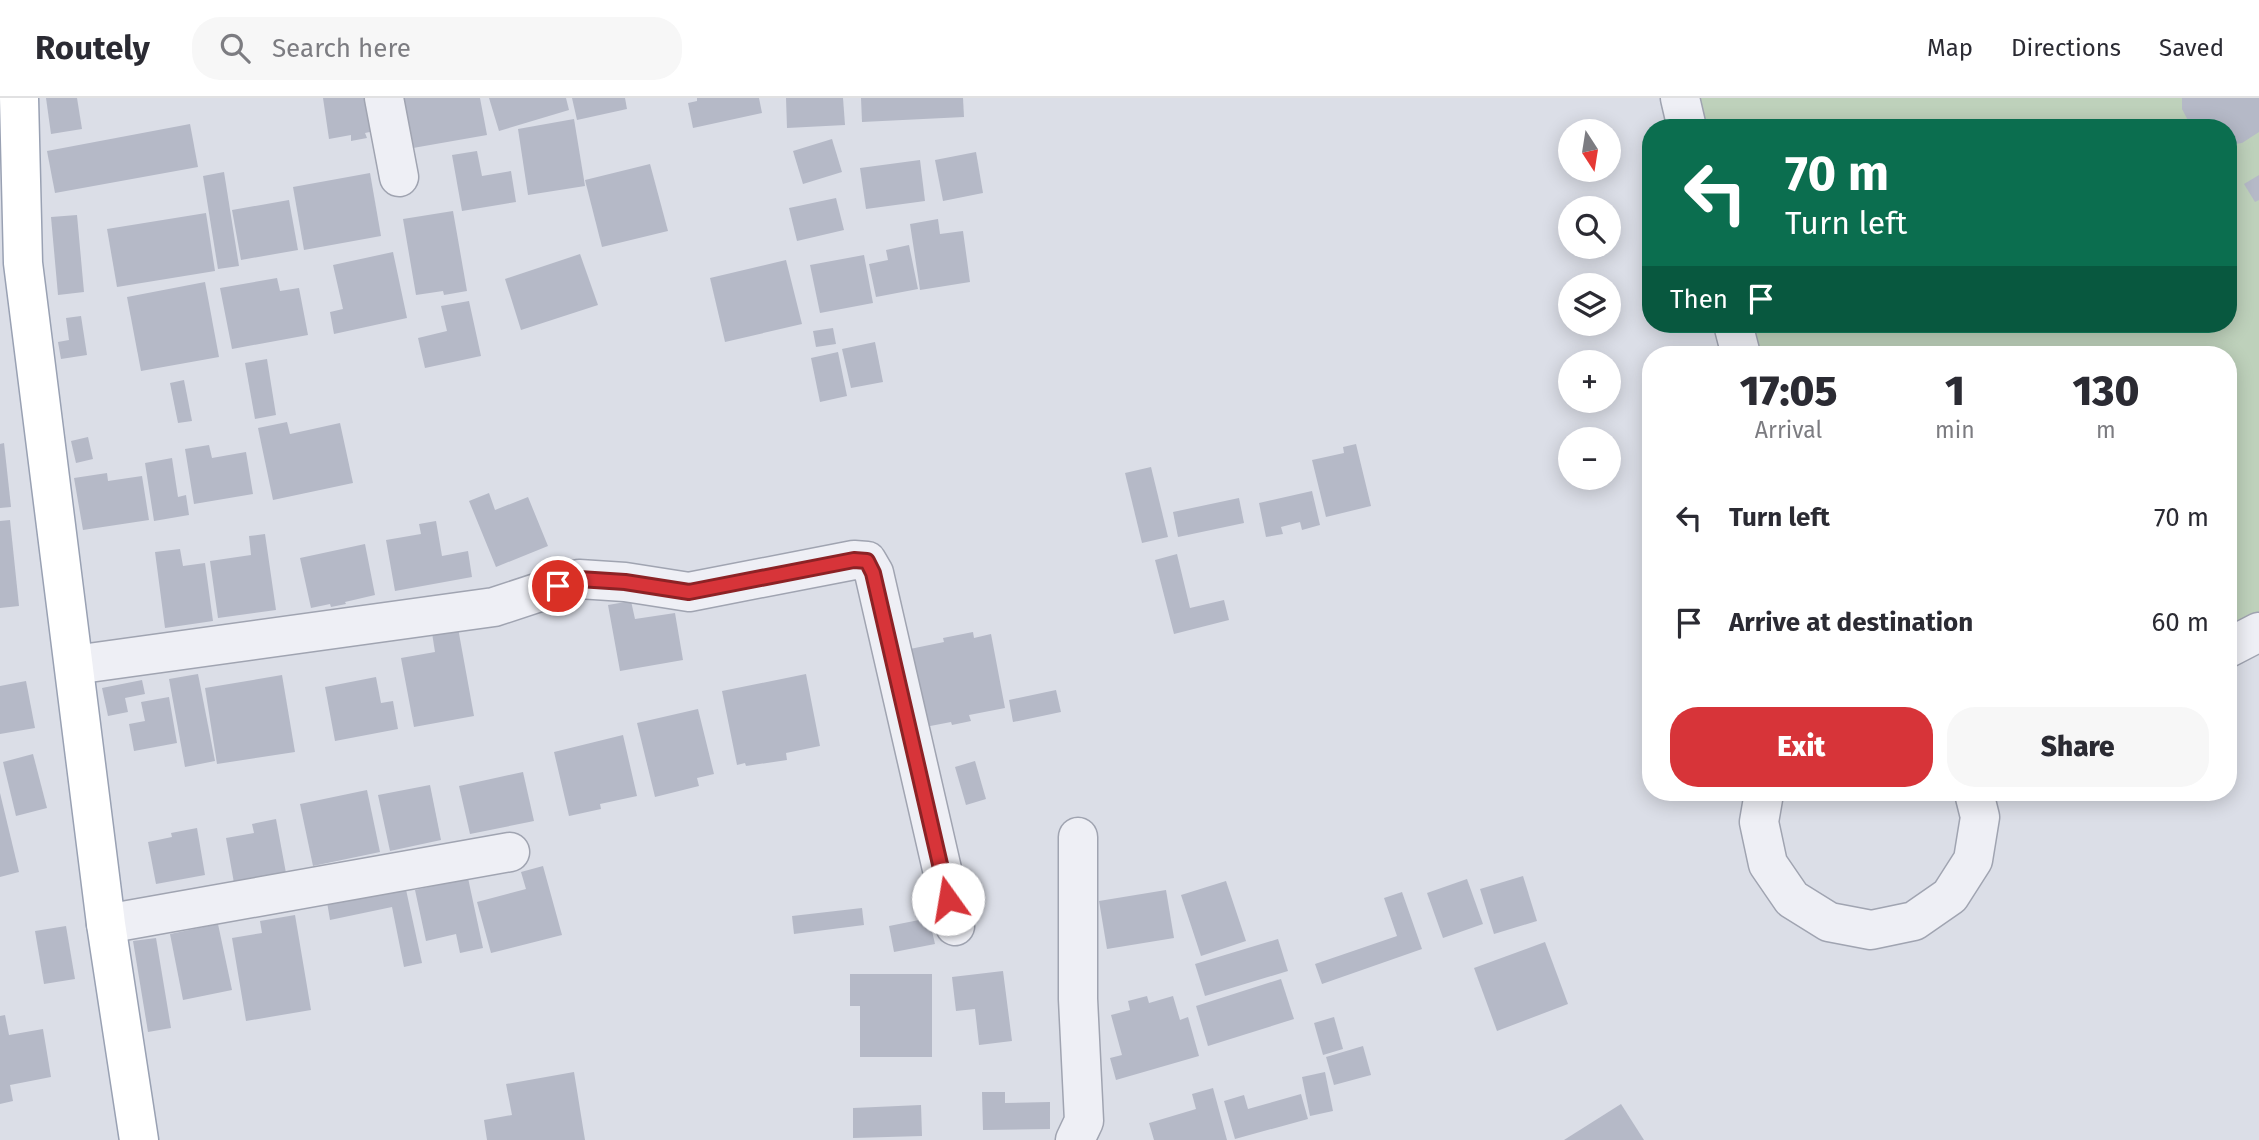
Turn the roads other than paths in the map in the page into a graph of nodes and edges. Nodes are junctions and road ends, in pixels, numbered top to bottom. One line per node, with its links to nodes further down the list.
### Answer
1 (19, 98): 8 (main road)
2 (384, 98): 5 (street)
3 (1680, 98): 4 (street)
4 (1685, 119)
5 (399, 177)
6 (2259, 632): 7 (street)
7 (2237, 643)
8 (74, 665): 13 (main road); 14 (street)
9 (1763, 801): 10 (street)
10 (1977, 801)
11 (1078, 837): 16 (street)
12 (510, 852): 13 (street)
13 (106, 924): 15 (main road)
14 (955, 926)
15 (139, 1140)
16 (1075, 1140)

